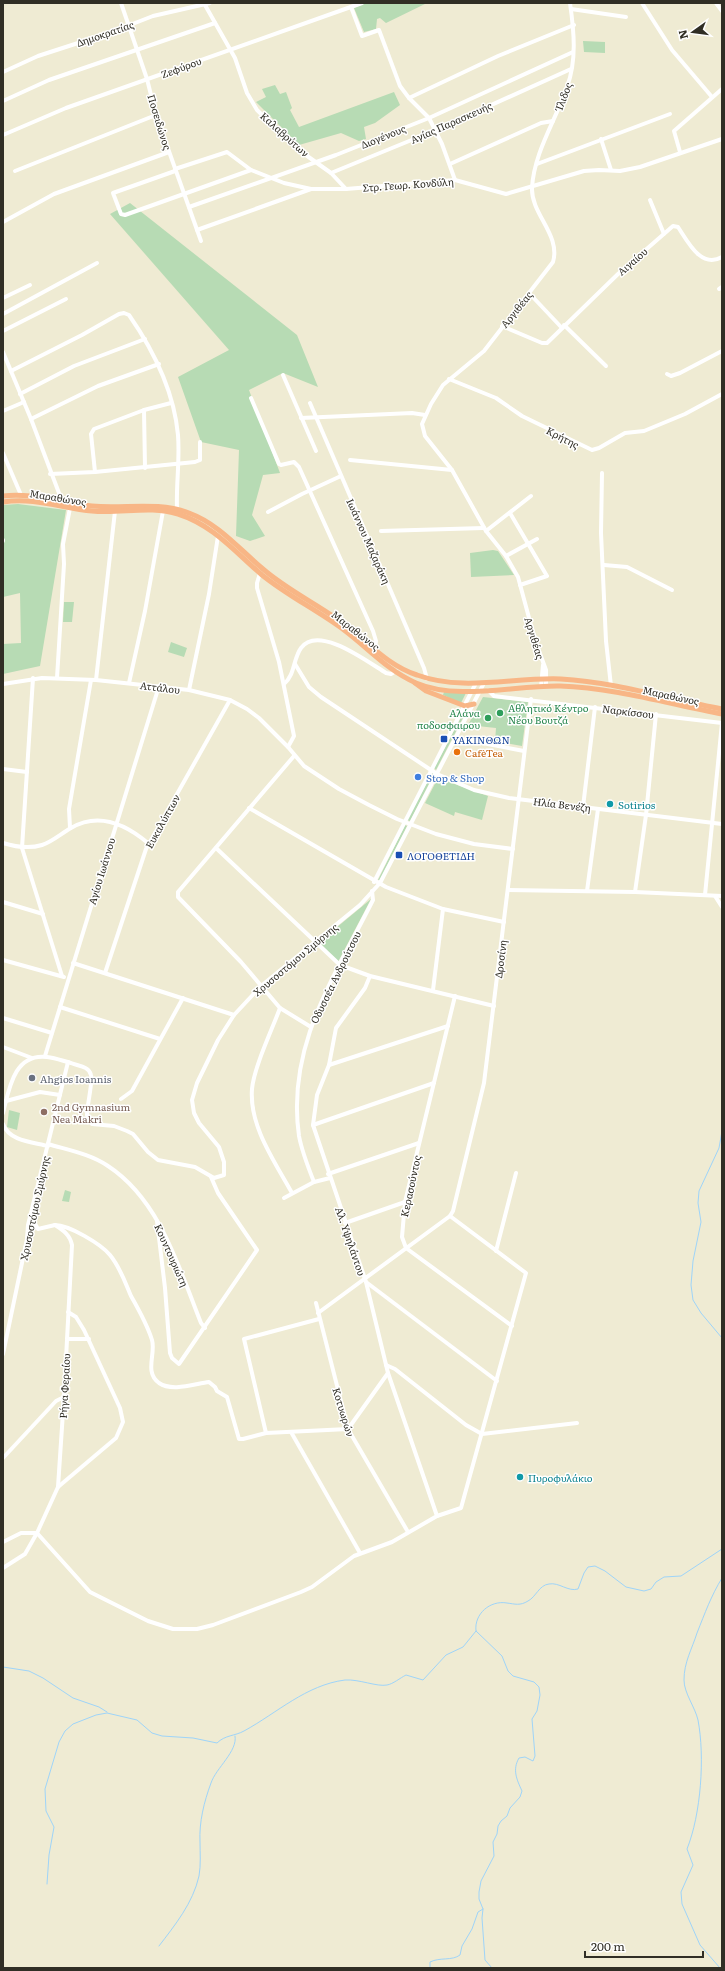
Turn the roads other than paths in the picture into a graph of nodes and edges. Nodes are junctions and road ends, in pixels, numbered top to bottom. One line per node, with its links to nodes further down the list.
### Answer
1 (121, 3): 13 (street, Ποσειδώνος)
2 (362, 3): 7 (street, Ζεφύρου)
3 (570, 3): 8 (street, Ίλιδος)
4 (642, 3): 22 (street)
5 (716, 3): 9 (street)
6 (207, 4): 11 (street, Καλαβρύτων); 13 (street, Δημοκρατίας)
7 (351, 7): 14 (street, Ζεφύρου); 21 (street)
8 (571, 9): 10 (street); 12 (street, Ίλιδος)
9 (722, 11)
10 (626, 18)
11 (215, 23): 14 (street, Καλαβρύτων); 15 (street)
12 (574, 25): 16 (street, Ίλιδος); 21 (street)
13 (128, 26): 15 (street, Ποσειδώνος); 18 (street, Δημοκρατίας)
14 (231, 49): 19 (street, Ζεφύρου); 34 (street, Καλαβρύτων)
15 (136, 51): 19 (street, Ποσειδώνος); 23 (street)
16 (573, 52): 17 (street, Ίλιδος); 26 (street, Διογένους)
17 (571, 69): 27 (street, Ίλιδος); 28 (street, Αγίας Παρασκευής)
18 (3, 72)
19 (147, 79): 25 (street, Ποσειδώνος); 29 (street, Ζεφύρου)
20 (722, 89): 22 (street)
21 (409, 98): 26 (street)
22 (712, 98): 33 (street)
23 (3, 101)
24 (670, 114): 30 (street)
25 (156, 115): 32 (street, Ποσειδώνος); 40 (street)
26 (429, 118): 28 (street); 34 (street, Διογένους)
27 (553, 120): 35 (street); 36 (street, Ίλιδος)
28 (436, 130): 35 (street); 41 (street, Αγίας Παρασκευής)
29 (3, 135)
30 (601, 139): 36 (street); 39 (street)
31 (722, 139): 33 (street, Στρ. Γεωρ. Κονδύλη)
32 (169, 152): 37 (street, Ποσειδώνος); 50 (street)
33 (680, 152): 39 (street, Στρ. Γεωρ. Κονδύλη)
34 (316, 162): 41 (street, Καλαβρύτων); 42 (street, Διογένους)
35 (450, 164): 43 (street)
36 (537, 164): 44 (street, Ίλιδος)
37 (175, 170): 38 (street); 47 (street, Ποσειδώνος); 47 (street)
38 (251, 170): 42 (street); 47 (street)
39 (611, 170): 44 (street, Στρ. Γεωρ. Κονδύλη)
40 (15, 171)
41 (331, 173): 46 (street, Καλαβρύτων)
42 (270, 178): 45 (street); 49 (street, Διογένους)
43 (455, 180): 44 (street, Στρ. Γεωρ. Κονδύλη); 46 (street, Στρ. Γεωρ. Κονδύλη)
44 (532, 186): 57 (street, Αργιθέας)
45 (311, 189): 46 (street, Στρ. Γεωρ. Κονδύλη); 51 (street)
46 (346, 189)
47 (184, 195): 49 (street, Ποσειδώνος)
48 (650, 200): 52 (street)
49 (189, 207): 51 (street, Ποσειδώνος)
50 (3, 222)
51 (197, 230): 53 (street, Ποσειδώνος)
52 (664, 234): 54 (street, Αιγαίου); 62 (street, Αιγαίου)
53 (201, 241)
54 (722, 257)
55 (97, 263): 60 (street)
56 (30, 285): 58 (street)
57 (528, 293): 61 (street, Αργιθέας); 62 (street)
58 (3, 298)
59 (66, 299): 63 (street)
60 (3, 314)
61 (502, 326): 62 (street, Αιγαίου); 72 (street, Αργιθέας)
62 (563, 326): 68 (street)
63 (3, 331)
64 (145, 339): 67 (street); 69 (street); 73 (street)
65 (722, 351): 70 (street)
66 (3, 352): 69 (street)
67 (159, 364): 77 (street); 84 (street)
68 (606, 366)
69 (11, 372): 73 (street)
70 (667, 374)
71 (283, 375): 83 (street)
72 (449, 380): 74 (street, Κρήτης); 81 (street, Αργιθέας)
73 (20, 394): 76 (street)
74 (722, 394)
75 (251, 398): 96 (street)
76 (24, 402): 80 (street); 84 (street)
77 (171, 403): 79 (street); 89 (street)
78 (310, 403): 82 (street, Ιωάννου Μαζαράκη)
79 (144, 410): 90 (street); 92 (street)
80 (3, 411)
81 (425, 415): 82 (street); 91 (street, Αργιθέας)
82 (315, 416): 83 (street); 95 (street, Ιωάννου Μαζαράκη)
83 (301, 418): 86 (street)
84 (31, 419): 94 (street)
85 (200, 442): 89 (street)
86 (316, 451)
87 (3, 453): 97 (street)
88 (350, 460): 91 (street)
89 (178, 464): 90 (street); 103 (street)
90 (145, 468): 92 (street)
91 (452, 470): 108 (street, Αργιθέας)
92 (95, 472): 94 (street)
93 (602, 473): 114 (street)
94 (50, 474): 100 (street)
95 (341, 476): 96 (street); 123 (street, Ιωάννου Μαζαράκη)
96 (309, 491): 106 (street); 118 (street)
97 (21, 495): 98 (main road, Μαραθώνος); 100 (main road, Μαραθώνος)
98 (3, 496)
99 (532, 496): 107 (street)
100 (62, 501): 103 (main road, Μαραθώνος)
101 (3, 502): 102 (main road, Μαραθώνος)
102 (70, 508): 104 (main road, Μαραθώνος); 122 (street)
103 (177, 508): 118 (main road, Μαραθώνος)
104 (115, 511): 105 (main road, Μαραθώνος); 126 (street)
105 (163, 511): 110 (main road, Μαραθώνος); 128 (street)
106 (268, 512)
107 (510, 513): 108 (street); 112 (street)
108 (485, 530): 109 (street); 113 (street, Αργιθέας)
109 (381, 531)
110 (218, 536): 115 (main road, Μαραθώνος); 136 (street)
111 (536, 539): 112 (street)
112 (528, 545): 113 (street); 116 (street)
113 (506, 556): 116 (street, Αργιθέας)
114 (604, 565): 117 (street); 135 (street)
115 (260, 573): 120 (main road, Μαραθώνος); 131 (street)
116 (520, 585): 124 (street, Αργιθέας)
117 (672, 590)
118 (375, 649): 123 (main road, Μαραθώνος)
119 (295, 664): 120 (street); 131 (street); 154 (street, Ηλία Βενέζη)
120 (396, 671): 127 (main road, Μαραθώνος)
121 (33, 678): 122 (street, Αττάλου); 130 (street, Αττάλου); 155 (street)
122 (58, 678): 125 (street, Αττάλου)
123 (427, 679): 132 (main road, Μαραθώνος)
124 (544, 679): 129 (main road, Μαραθώνος); 134 (street); 135 (main road, Μαραθώνος)
125 (91, 680): 126 (street, Αττάλου); 167 (street)
126 (96, 680): 128 (street, Αττάλου)
127 (411, 680): 137 (main road, Μαραθώνος); 143 (main road)
128 (129, 683): 133 (street, Αττάλου)
129 (484, 683): 132 (main road, Μαραθώνος); 138 (street, Χρυσοστόμου Σμύρνης)
130 (3, 684)
131 (284, 684): 150 (street)
132 (476, 684): 137 (street)
133 (159, 686): 136 (street, Αττάλου); 162 (street, Αγίου Ιωάννου)
134 (544, 686): 139 (main road, Μαραθώνος); 147 (main road, Μαραθώνος)
135 (611, 686): 145 (main road, Μαραθώνος)
136 (189, 690): 141 (street, Αττάλου)
137 (473, 690): 138 (main road, Μαραθώνος); 143 (street)
138 (480, 690): 139 (main road, Μαραθώνος); 142 (street, Χρυσοστόμου Σμύρνης)
139 (488, 690): 140 (street, Ναρκίσσου)
140 (531, 699): 144 (street, Ναρκίσσου); 151 (street, Δροσίνη)
141 (230, 700): 150 (street, Αττάλου); 169 (street, Ευκαλύπτων)
142 (474, 704): 143 (main road); 149 (street, Χρυσοστόμου Σμύρνης)
143 (465, 706): 154 (street)
144 (595, 707): 146 (street, Ναρκίσσου); 158 (street)
145 (722, 709)
146 (656, 714): 148 (street, Ναρκίσσου); 161 (street)
147 (722, 714)
148 (722, 723): 164 (street)
149 (456, 738): 151 (street); 156 (street, Χρυσοστόμου Σμύρνης)
150 (288, 747): 152 (street, Αττάλου)
151 (524, 751): 157 (street, Δροσίνη)
152 (294, 756): 159 (street); 163 (street, Αττάλου)
153 (3, 769): 155 (street)
154 (432, 770): 156 (street, Ηλία Βενέζη); 163 (street)
155 (27, 772): 170 (street)
156 (437, 774): 157 (street, Ηλία Βενέζη); 166 (street, Χρυσοστόμου Σμύρνης)
157 (518, 799): 158 (street, Ηλία Βενέζη); 172 (street, Δροσίνη)
158 (583, 807): 160 (street, Ηλία Βενέζη)
159 (249, 808): 171 (street); 173 (street)
160 (598, 809): 161 (street, Ηλία Βενέζη); 177 (street)
161 (646, 815): 164 (street, Ηλία Βενέζη); 178 (street)
162 (116, 822): 167 (street); 169 (street); 189 (street, Αγίου Ιωάννου)
163 (404, 822): 166 (street, Αττάλου); 173 (street)
164 (712, 823): 165 (street, Ηλία Βενέζη); 179 (street)
165 (722, 824)
166 (411, 825): 172 (street, Αττάλου); 174 (street, Χρυσοστόμου Σμύρνης)
167 (70, 828): 170 (street)
168 (3, 843): 170 (street)
169 (149, 844): 191 (street, Ευκαλύπτων)
170 (22, 848): 185 (street)
171 (216, 848): 187 (street); 195 (street)
172 (513, 849): 176 (street, Δροσίνη)
173 (374, 880): 174 (street); 175 (street)
174 (380, 883): 175 (street, Χρυσοστόμου Σμύρνης); 184 (street)
175 (373, 889): 187 (street, Χρυσοστόμου Σμύρνης); 190 (street, Οδυσσέα Ανδρούτσου)
176 (508, 890): 177 (street); 186 (street, Δροσίνη)
177 (587, 891): 178 (street)
178 (635, 892): 179 (street)
179 (705, 895): 180 (street)
180 (715, 896): 181 (street); 183 (street)
181 (722, 896)
182 (3, 902): 185 (street)
183 (722, 908)
184 (443, 910): 186 (street); 196 (street)
185 (43, 914): 192 (street)
186 (504, 922): 199 (street, Δροσίνη)
187 (316, 942): 190 (street); 195 (street, Χρυσοστόμου Σμύρνης)
188 (3, 960): 192 (street)
189 (73, 963): 191 (street); 194 (street, Αγίου Ιωάννου)
190 (340, 965): 193 (street); 205 (street, Οδυσσέα Ανδρούτσου)
191 (105, 973): 198 (street)
192 (62, 976): 194 (street)
193 (370, 976): 196 (street); 212 (street, Αλ. Υψηλάντου)
194 (68, 978): 200 (street, Αγίου Ιωάννου)
195 (261, 986): 201 (street); 202 (street, Χρυσοστόμου Σμύρνης)
196 (433, 990): 197 (street)
197 (455, 996): 199 (street); 204 (street, Κερασούντος)
198 (183, 998): 202 (street); 207 (street)
199 (494, 1006): 230 (street, Δροσίνη)
200 (60, 1007): 206 (street, Αγίου Ιωάννου); 207 (street)
201 (280, 1008): 205 (street); 226 (street)
202 (234, 1015): 224 (street, Χρυσοστόμου Σμύρνης)
203 (3, 1018): 206 (street)
204 (448, 1026): 212 (street); 213 (street, Κερασούντος)
205 (311, 1027): 225 (street, Οδυσσέα Ανδρούτσου)
206 (52, 1033): 209 (street, Αγίου Ιωάννου)
207 (160, 1039): 215 (street)
208 (3, 1046): 210 (street)
209 (45, 1056): 210 (street); 211 (street)
210 (32, 1058): 216 (street)
211 (68, 1062): 214 (street, Χρυσοστόμου Σμύρνης); 224 (street)
212 (329, 1065): 219 (street, Αλ. Υψηλάντου)
213 (434, 1083): 219 (street); 220 (street, Κερασούντος)
214 (60, 1095): 216 (street); 221 (street, Χρυσοστόμου Σμύρνης)
215 (120, 1099)
216 (6, 1101): 217 (street)
217 (3, 1113)
218 (3, 1124): 221 (street, Κουντουριώτη)
219 (313, 1124): 223 (street, Αλ. Υψηλάντου)
220 (419, 1143): 223 (street); 228 (street, Κερασούντος)
221 (48, 1145): 229 (street, Χρυσοστόμου Σμύρνης); 231 (street, Κουντουριώτη)
222 (516, 1173): 235 (street)
223 (329, 1176): 225 (street); 232 (street, Αλ. Υψηλάντου)
224 (211, 1177): 242 (street)
225 (314, 1182): 226 (street)
226 (292, 1193): 227 (street)
227 (284, 1198)
228 (405, 1202): 232 (street); 234 (street, Κερασούντος)
229 (30, 1215): 233 (street); 245 (street, Χρυσοστόμου Σμύρνης)
230 (450, 1216): 234 (street); 235 (street)
231 (157, 1221): 242 (street, Κουντουριώτη); 242 (street)
232 (345, 1223): 236 (street, Αλ. Υψηλάντου)
233 (55, 1225): 238 (street, Ρήγα Φεραίου); 253 (street)
234 (406, 1248): 236 (street); 241 (street)
235 (496, 1251): 241 (street)
236 (365, 1280): 239 (street); 246 (street, Αλ. Υψηλάντου); 248 (street)
237 (316, 1303): 239 (street, Κοτυωρών)
238 (68, 1312): 243 (street, Ρήγα Φεραίου); 244 (street)
239 (318, 1313): 240 (street, Κοτυωρών)
240 (320, 1319): 251 (street, Κοτυωρών); 253 (street)
241 (512, 1326): 248 (street)
242 (205, 1328)
243 (67, 1339): 244 (street); 249 (street, Ρήγα Φεραίου)
244 (88, 1340): 256 (street)
245 (3, 1354)
246 (386, 1365): 247 (street, Αλ. Υψηλάντου); 254 (street)
247 (388, 1373): 251 (street); 257 (street, Αλ. Υψηλάντου)
248 (497, 1381): 254 (street)
249 (64, 1397): 255 (street); 256 (street, Ρήγα Φεραίου)
250 (578, 1423): 254 (street)
251 (348, 1429): 252 (street); 258 (street, Κοτυωρών)
252 (291, 1432): 253 (street); 261 (street)
253 (266, 1433)
254 (482, 1434): 257 (street)
255 (3, 1458)
256 (58, 1487): 259 (street, Ρήγα Φεραίου)
257 (436, 1515): 258 (street)
258 (408, 1532): 261 (street)
259 (37, 1533): 260 (street); 261 (street); 262 (street, Ρήγα Φεραίου)
260 (3, 1542)
261 (360, 1553)
262 (3, 1568)

